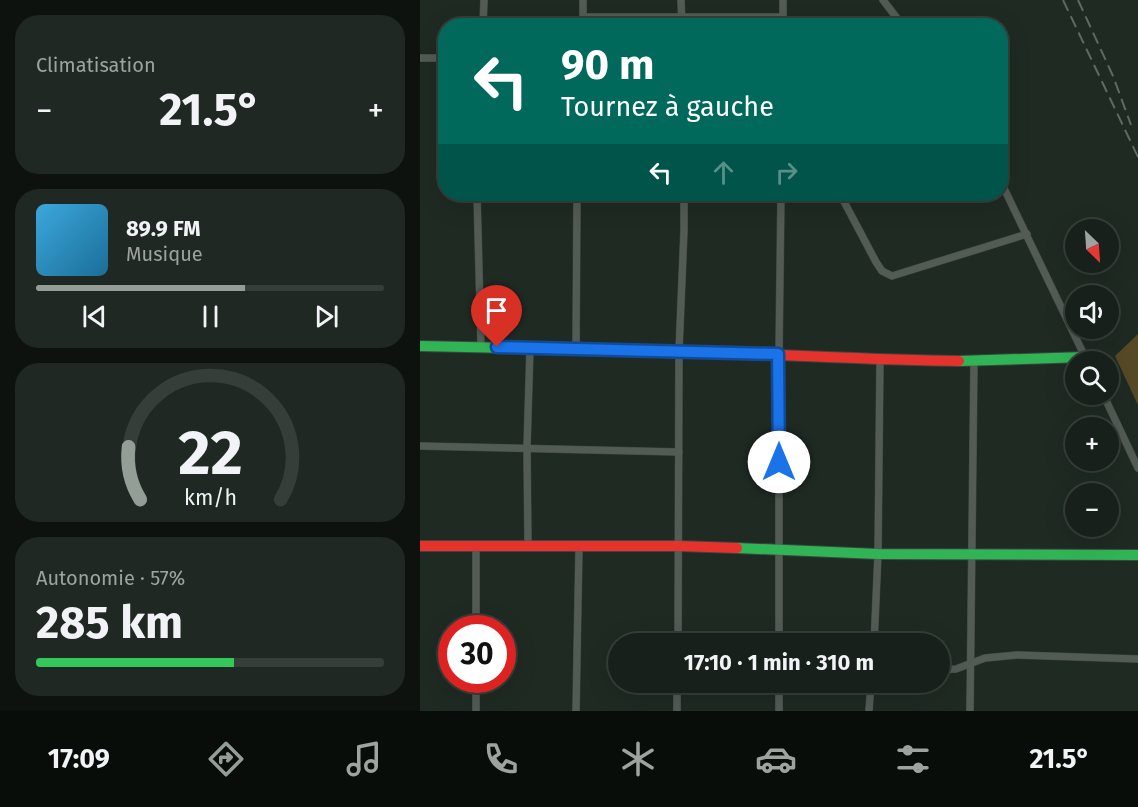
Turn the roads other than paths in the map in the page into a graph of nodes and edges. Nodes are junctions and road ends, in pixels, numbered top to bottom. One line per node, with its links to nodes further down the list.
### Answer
1 (484, 0): 7 (street)
2 (583, 0): 6 (street)
3 (681, 0): 9 (street)
4 (783, 0): 10 (street)
5 (883, 0): 11 (street)
6 (583, 17): 8 (street)
7 (483, 18)
8 (603, 18)
9 (682, 18)
10 (783, 18)
11 (897, 18)
12 (420, 58): 13 (street)
13 (438, 58)
14 (1008, 196): 20 (street)
15 (477, 201): 22 (street)
16 (577, 201): 24 (street)
17 (684, 201): 25 (street)
18 (781, 201): 27 (street)
19 (844, 201): 20 (street)
20 (1027, 234): 26 (street)
21 (420, 346): 22 (street)
22 (481, 346): 23 (street)
23 (530, 348): 24 (street); 33 (street)
24 (576, 350): 25 (street)
25 (679, 351): 27 (street); 34 (street)
26 (1082, 351)
27 (778, 354): 29 (street); 41 (street)
28 (1065, 359): 30 (street)
29 (880, 360): 30 (street); 42 (street)
30 (974, 361): 43 (street)
31 (1108, 405): 35 (street)
32 (420, 446): 33 (street)
33 (527, 447): 34 (street); 36 (street)
34 (679, 452): 40 (street)
35 (1138, 468)
36 (528, 545): 38 (street); 39 (street)
37 (420, 546): 38 (street)
38 (476, 546): 45 (street)
39 (579, 546): 40 (street); 57 (street)
40 (679, 546): 41 (street); 46 (street)
41 (779, 549): 42 (street); 47 (street)
42 (878, 554): 43 (street); 48 (street)
43 (972, 555): 44 (street); 50 (street)
44 (1138, 555)
45 (476, 615)
46 (678, 633)
47 (779, 633)
48 (874, 633)
49 (1138, 659): 50 (street)
50 (970, 662): 51 (street); 61 (street)
51 (950, 669)
52 (476, 693): 56 (street)
53 (677, 693): 58 (street)
54 (779, 693): 59 (street)
55 (870, 693): 60 (street)
56 (476, 711)
57 (576, 711)
58 (677, 711)
59 (779, 711)
60 (869, 711)
61 (970, 711)

